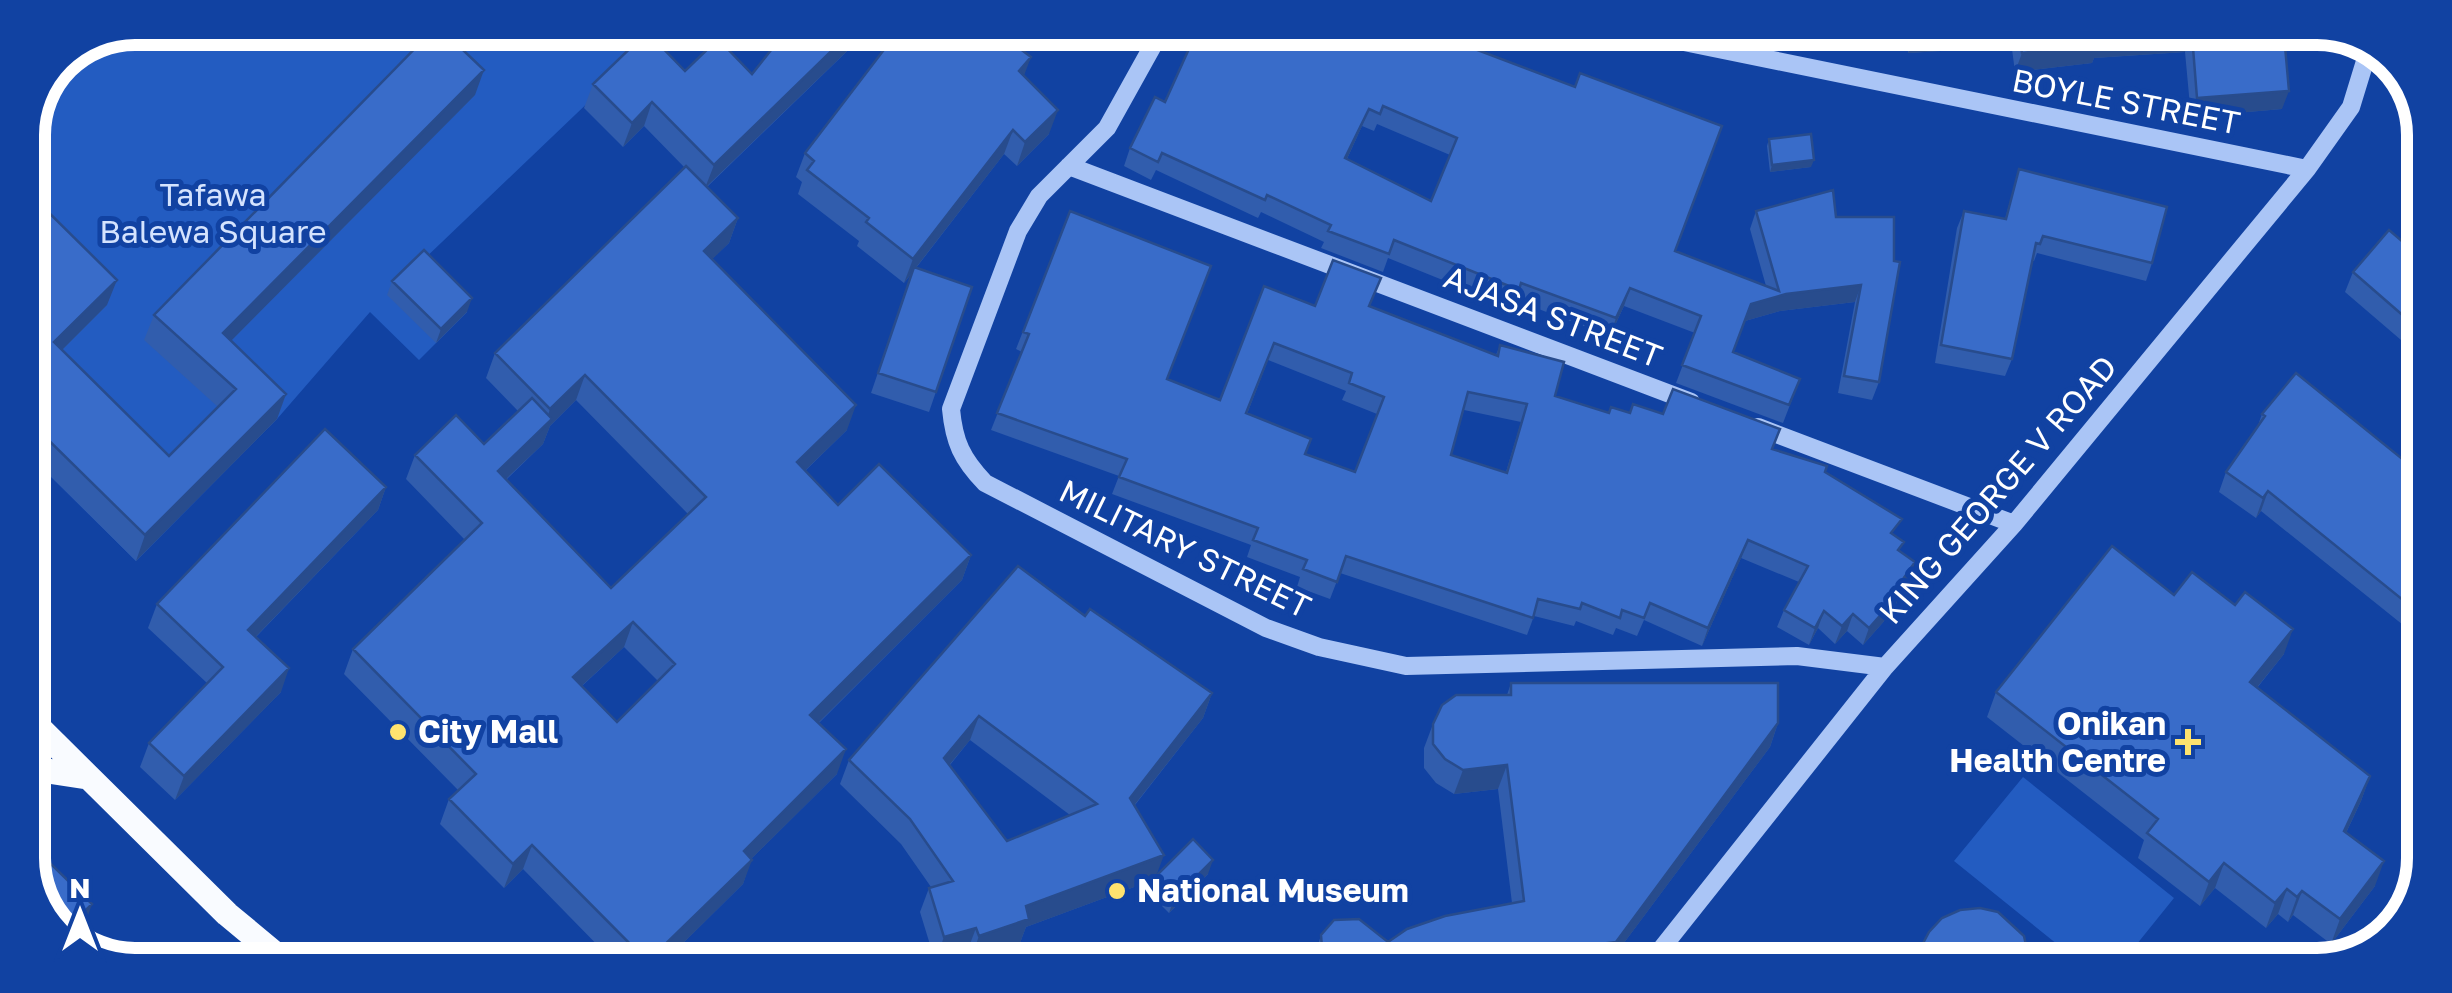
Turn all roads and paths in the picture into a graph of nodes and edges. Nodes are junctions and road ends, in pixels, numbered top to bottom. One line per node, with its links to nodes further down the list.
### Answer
1 (1153, 45): 4 (street, MILITARY STREET)
2 (1699, 45): 5 (street, BOYLE STREET)
3 (2366, 59): 5 (street, KING GEORGE V ROAD)
4 (1069, 166): 6 (street, AJASA STREET); 9 (street, MILITARY STREET)
5 (2307, 169): 8 (street, KING GEORGE V ROAD)
6 (1712, 410)
7 (1748, 423): 8 (street)
8 (2014, 524): 9 (street, KING GEORGE V ROAD)
9 (1884, 667): 14 (street, KING GEORGE V ROAD)
10 (45, 734): 12 (main road)
11 (45, 770): 12 (main road)
12 (87, 776): 13 (main road)
13 (268, 948)
14 (1662, 948)

